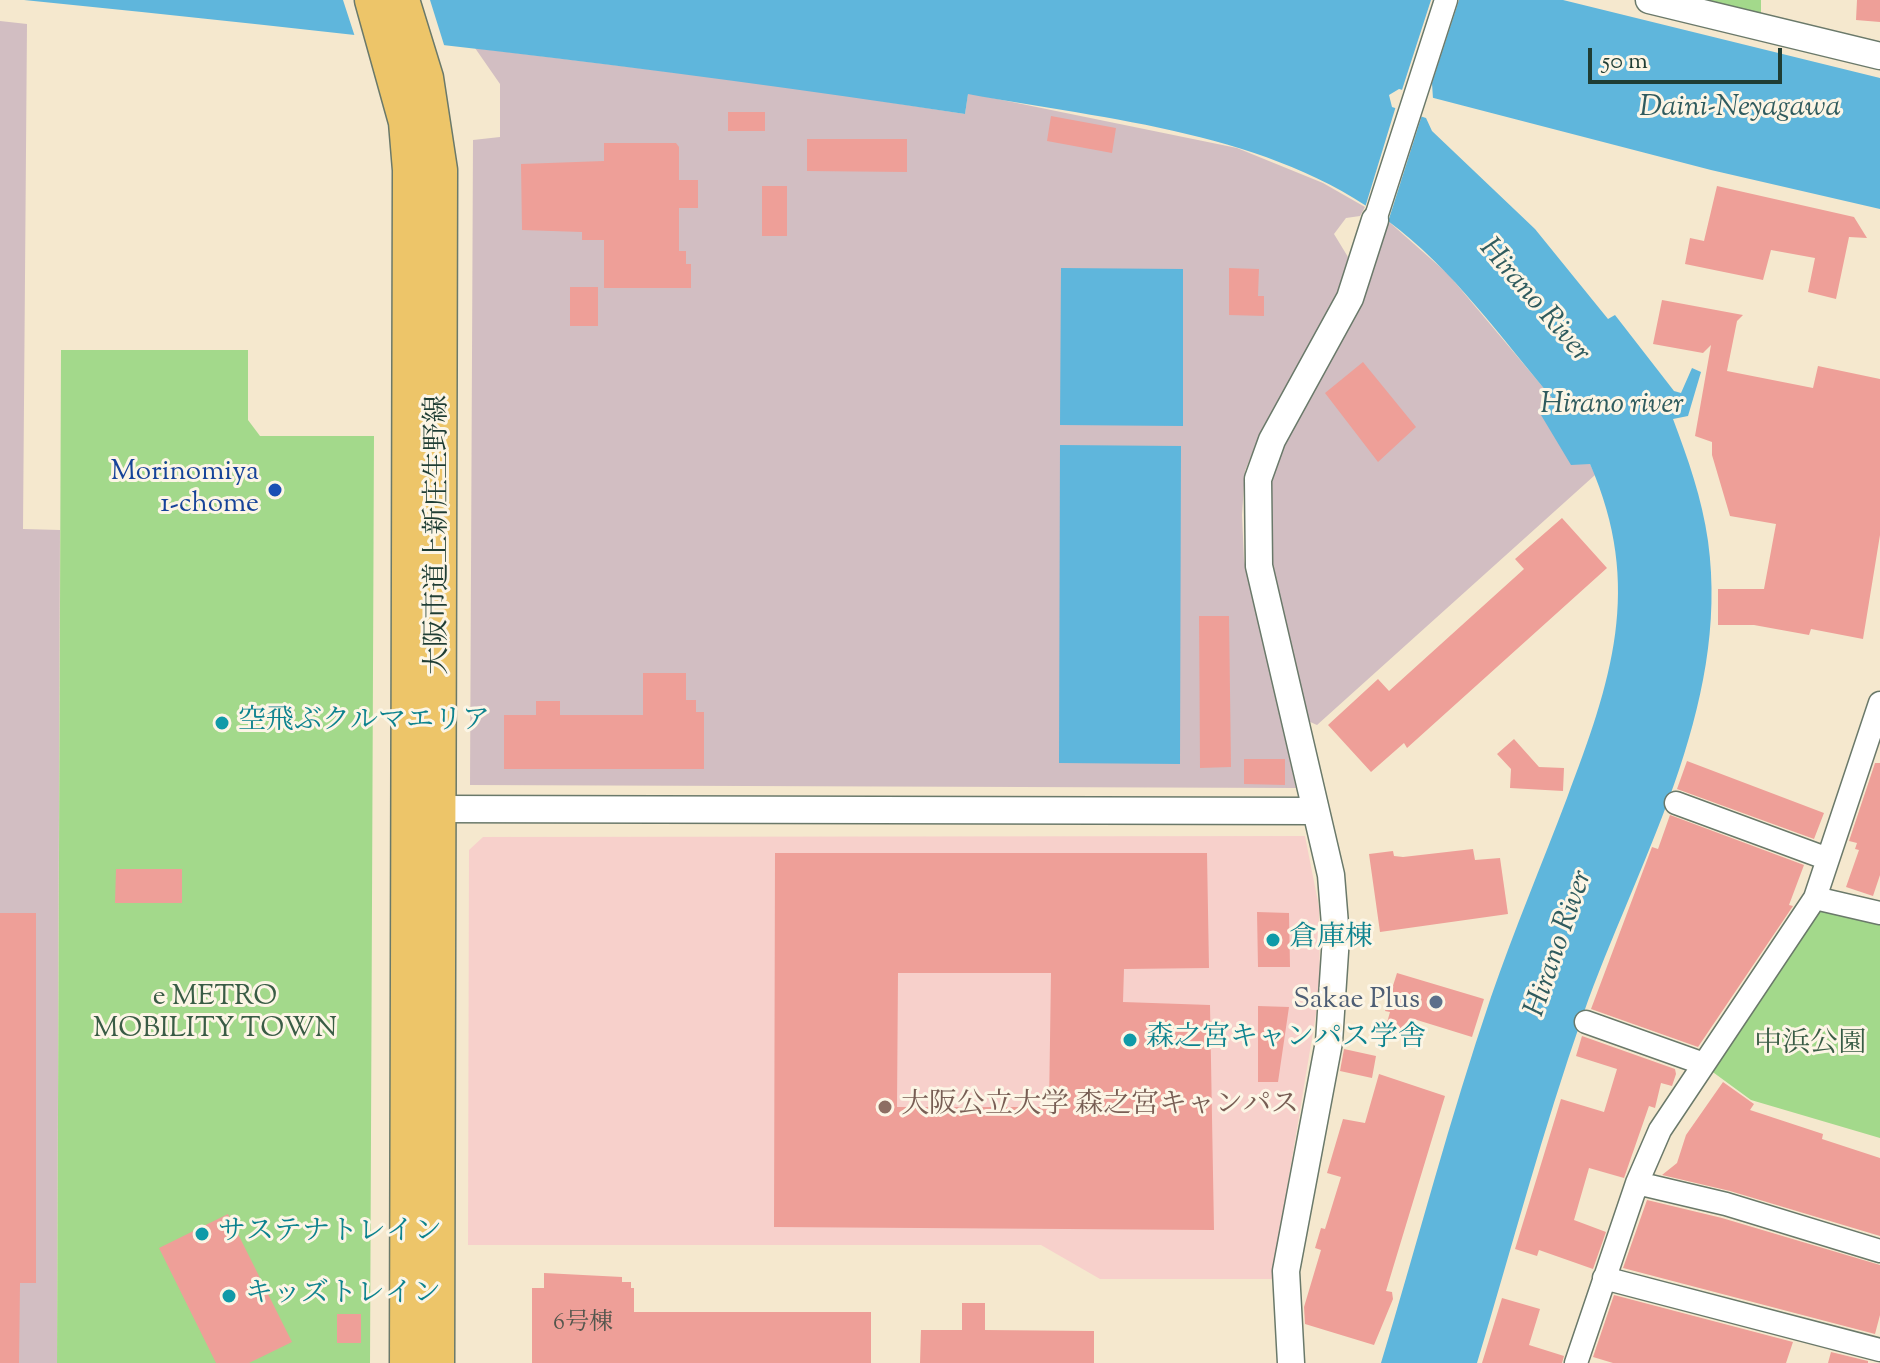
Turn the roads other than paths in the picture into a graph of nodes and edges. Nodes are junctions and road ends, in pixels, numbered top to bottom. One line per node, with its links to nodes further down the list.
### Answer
1 (372, 0): 6 (main road, 大阪市道上新庄生野線)
2 (402, 0): 6 (main road, 大阪市道上新庄生野線)
3 (1446, 0): 7 (street)
4 (1649, 0): 5 (street)
5 (1880, 56)
6 (425, 170): 8 (main road, 大阪市道上新庄生野線)
7 (1375, 220): 13 (street)
8 (425, 459): 12 (main road, 大阪市道上新庄生野線); 24 (main road, 大阪市道上新庄生野線)
9 (1880, 703): 10 (street)
10 (1872, 752): 14 (street)
11 (1676, 803): 14 (street)
12 (438, 809): 13 (street); 25 (main road, 大阪市道上新庄生野線)
13 (1316, 811): 26 (street)
14 (1828, 859): 15 (street)
15 (1815, 898): 16 (street); 18 (street)
16 (1880, 913)
17 (1586, 1022): 18 (street)
18 (1704, 1064): 19 (street)
19 (1637, 1183): 20 (street); 21 (street)
20 (1880, 1251)
21 (1604, 1278): 22 (street); 23 (street)
22 (1880, 1350)
23 (1579, 1362)
24 (407, 1363)
25 (437, 1363)
26 (1291, 1363)

